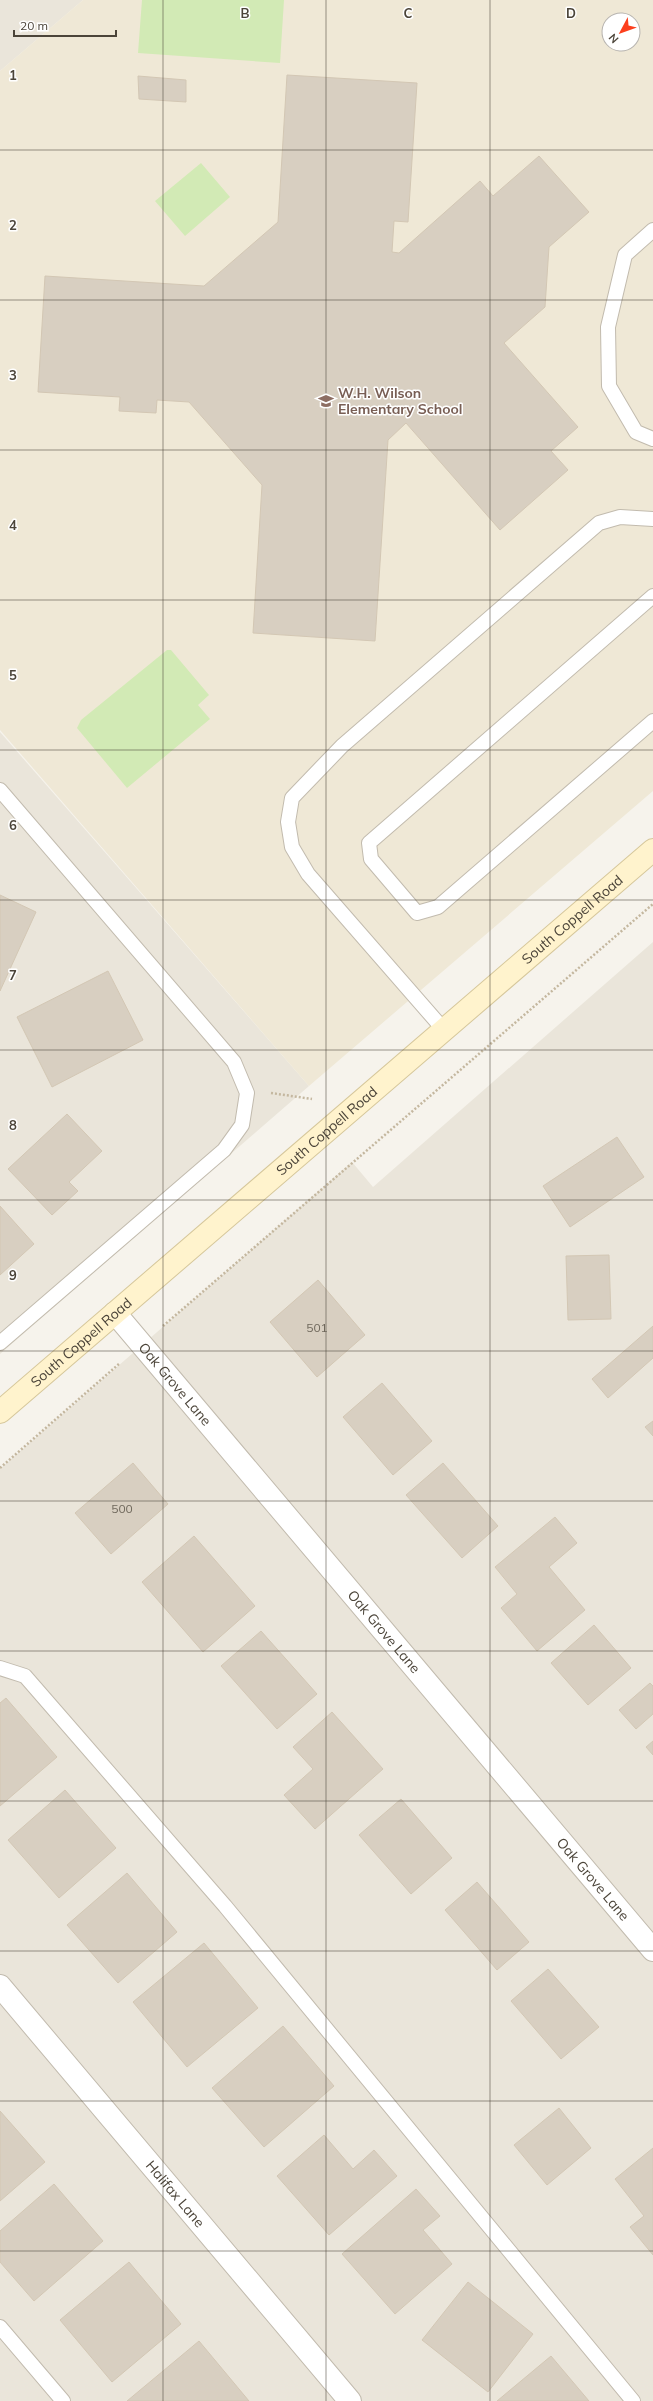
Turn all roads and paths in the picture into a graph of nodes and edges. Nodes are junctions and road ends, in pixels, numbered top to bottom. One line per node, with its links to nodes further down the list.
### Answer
1 (653, 230): 2 (lane)
2 (653, 439)
3 (653, 519): 9 (lane)
4 (653, 596): 5 (lane)
5 (653, 721)
6 (0, 790): 10 (lane)
7 (653, 850): 9 (street, South Coppell Road)
8 (653, 904): 14 (path)
9 (444, 1030): 12 (street, South Coppell Road)
10 (247, 1092): 11 (path); 13 (lane)
11 (312, 1099)
12 (115, 1313): 14 (street, Oak Grove Lane); 15 (street, South Coppell Road)
13 (0, 1343)
14 (142, 1344): 16 (path); 18 (street, Oak Grove Lane)
15 (0, 1412)
16 (0, 1468)
17 (0, 1668): 23 (lane)
18 (653, 1950)
19 (0, 1986): 22 (street, Halifax Lane)
20 (0, 2326): 21 (lane)
21 (63, 2401)
22 (350, 2401)
23 (633, 2401)

